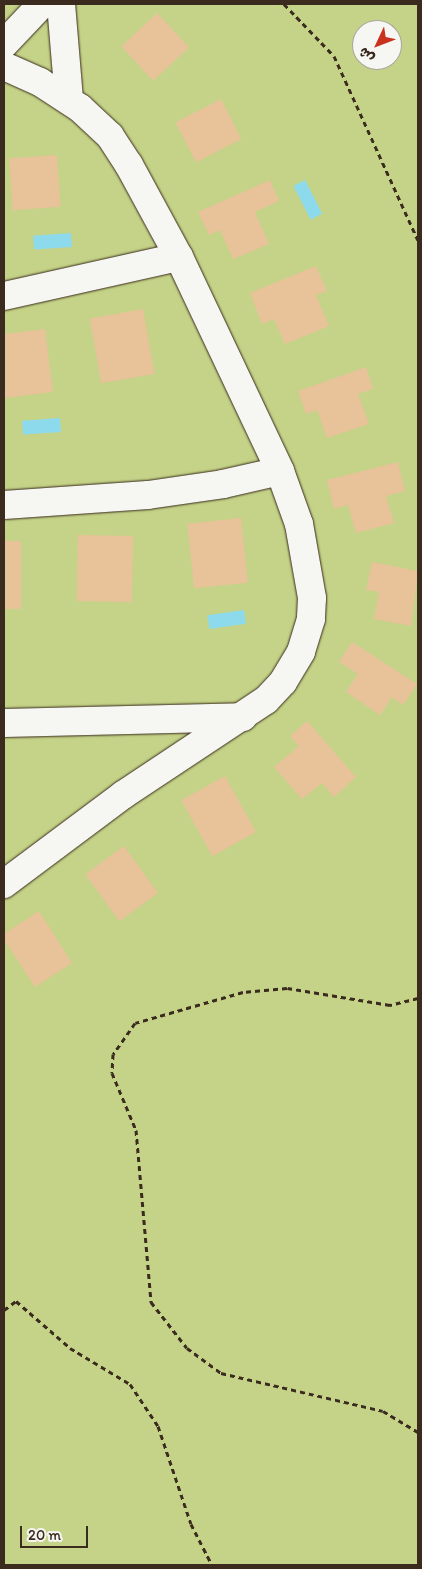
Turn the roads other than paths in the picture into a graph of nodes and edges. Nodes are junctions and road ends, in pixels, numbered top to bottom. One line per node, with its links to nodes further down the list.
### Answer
1 (42, 4): 3 (street)
2 (61, 4): 5 (street)
3 (4, 44)
4 (4, 66): 5 (street)
5 (69, 99): 6 (street)
6 (179, 257): 7 (street); 8 (street)
7 (4, 296)
8 (280, 470): 9 (street); 10 (street)
9 (4, 505)
10 (243, 717): 11 (street); 12 (street)
11 (4, 723)
12 (4, 884)

